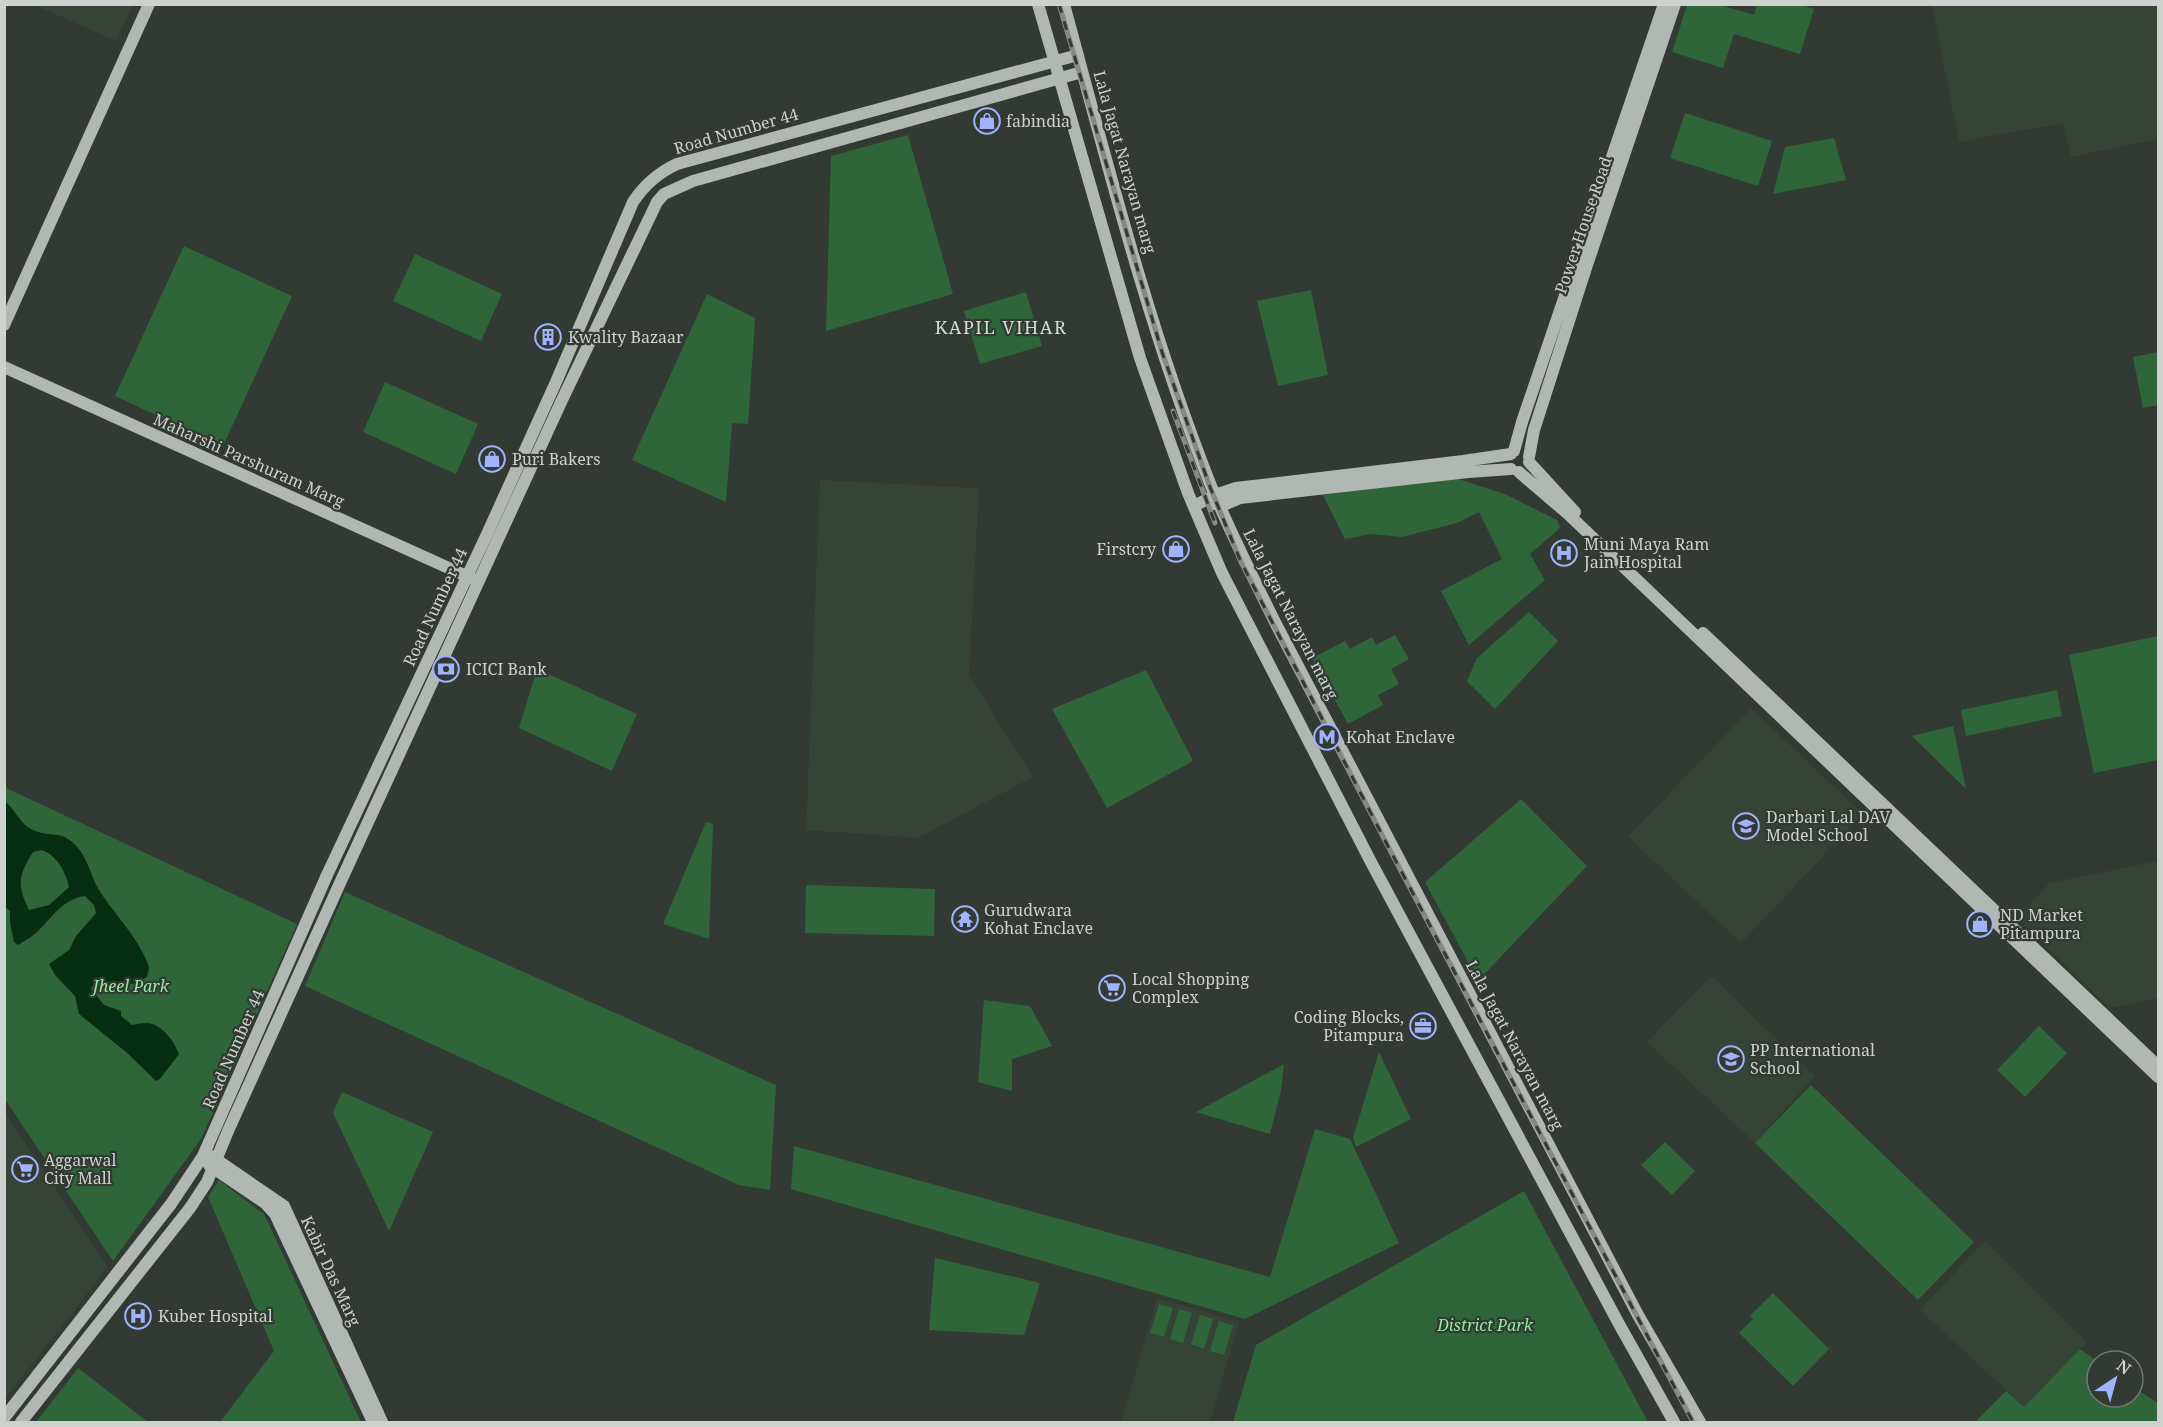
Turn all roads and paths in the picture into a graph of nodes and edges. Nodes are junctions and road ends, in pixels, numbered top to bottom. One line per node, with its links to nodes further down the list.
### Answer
1 (149, 4): 10 (street)
2 (1038, 4): 7 (street)
3 (1064, 4): 6 (street, Lala Jagat Narayan marg)
4 (1664, 4): 12 (street, Power House Road)
5 (1675, 4): 13 (street, Power House Road)
6 (1078, 55): 7 (street, Road Number 44); 8 (street, Lala Jagat Narayan marg)
7 (1054, 62): 9 (street); 17 (street, Road Number 44)
8 (1082, 72): 9 (street, Road Number 44); 15 (street, Lala Jagat Narayan marg)
9 (1059, 78): 16 (street); 18 (street, Road Number 44)
10 (4, 325)
11 (4, 367): 17 (street, Maharshi Parshuram Marg)
12 (1512, 453): 13 (street); 14 (street); 15 (street)
13 (1529, 459): 14 (street); 19 (street)
14 (1515, 470): 15 (street); 20 (street)
15 (1217, 500): 16 (street); 23 (street, Lala Jagat Narayan marg)
16 (1194, 506): 24 (street)
17 (468, 577): 18 (street, Maharshi Parshuram Marg); 21 (street, Road Number 44)
18 (480, 582): 22 (street, Road Number 44)
19 (2158, 1066)
20 (2158, 1077)
21 (202, 1156): 22 (street); 25 (street, Road Number 44)
22 (215, 1164): 26 (street, Road Number 44); 27 (street, Kabir Das Marg); 28 (street, Kabir Das Marg)
23 (1666, 1364): 24 (street); 30 (street, Lala Jagat Narayan marg)
24 (1646, 1373): 29 (street)
25 (4, 1418)
26 (21, 1422)
27 (373, 1422)
28 (382, 1422)
29 (1674, 1422)
30 (1700, 1422)

